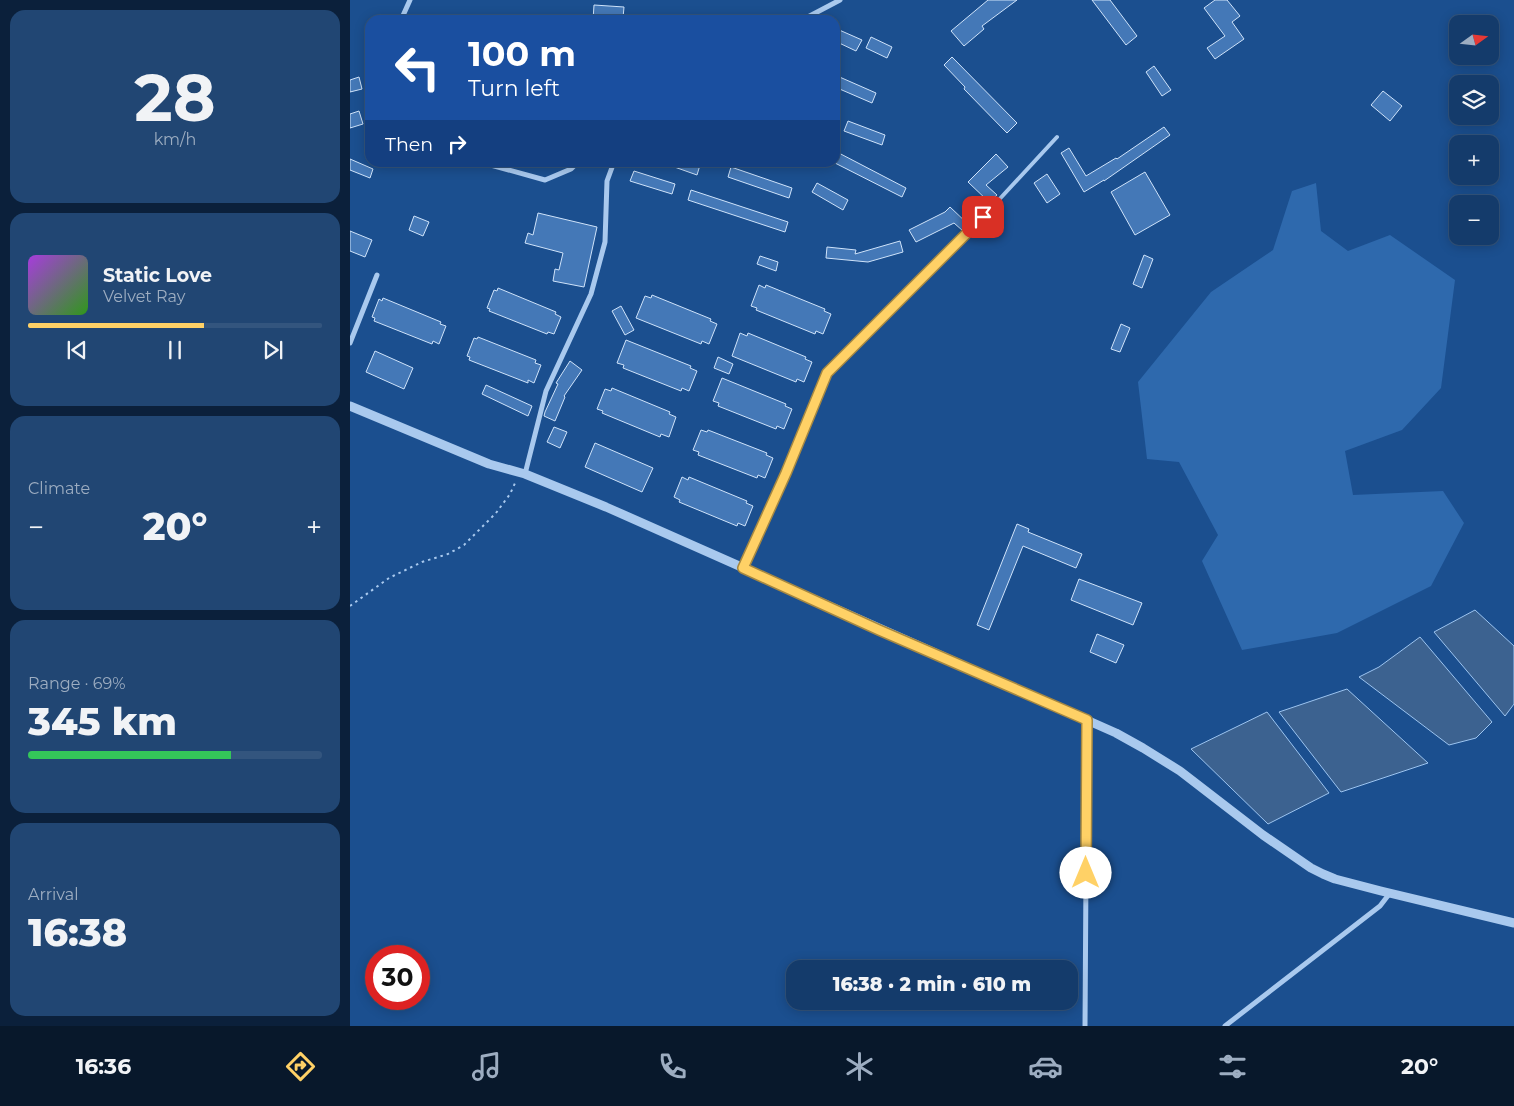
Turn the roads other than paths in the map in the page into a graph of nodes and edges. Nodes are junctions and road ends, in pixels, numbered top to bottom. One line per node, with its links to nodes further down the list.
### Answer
1 (410, 0): 3 (street)
2 (840, 0): 4 (street)
3 (403, 15)
4 (812, 15)
5 (1057, 137): 13 (lane)
6 (498, 167): 7 (street)
7 (573, 167)
8 (612, 167): 12 (street)
9 (376, 275): 10 (street)
10 (350, 343)
11 (350, 406): 12 (street)
12 (522, 473): 13 (street)
13 (743, 568): 14 (street)
14 (1087, 720): 15 (street); 17 (street)
15 (1390, 893): 16 (street); 18 (street)
16 (1514, 923)
17 (1085, 1026)
18 (1225, 1026)

